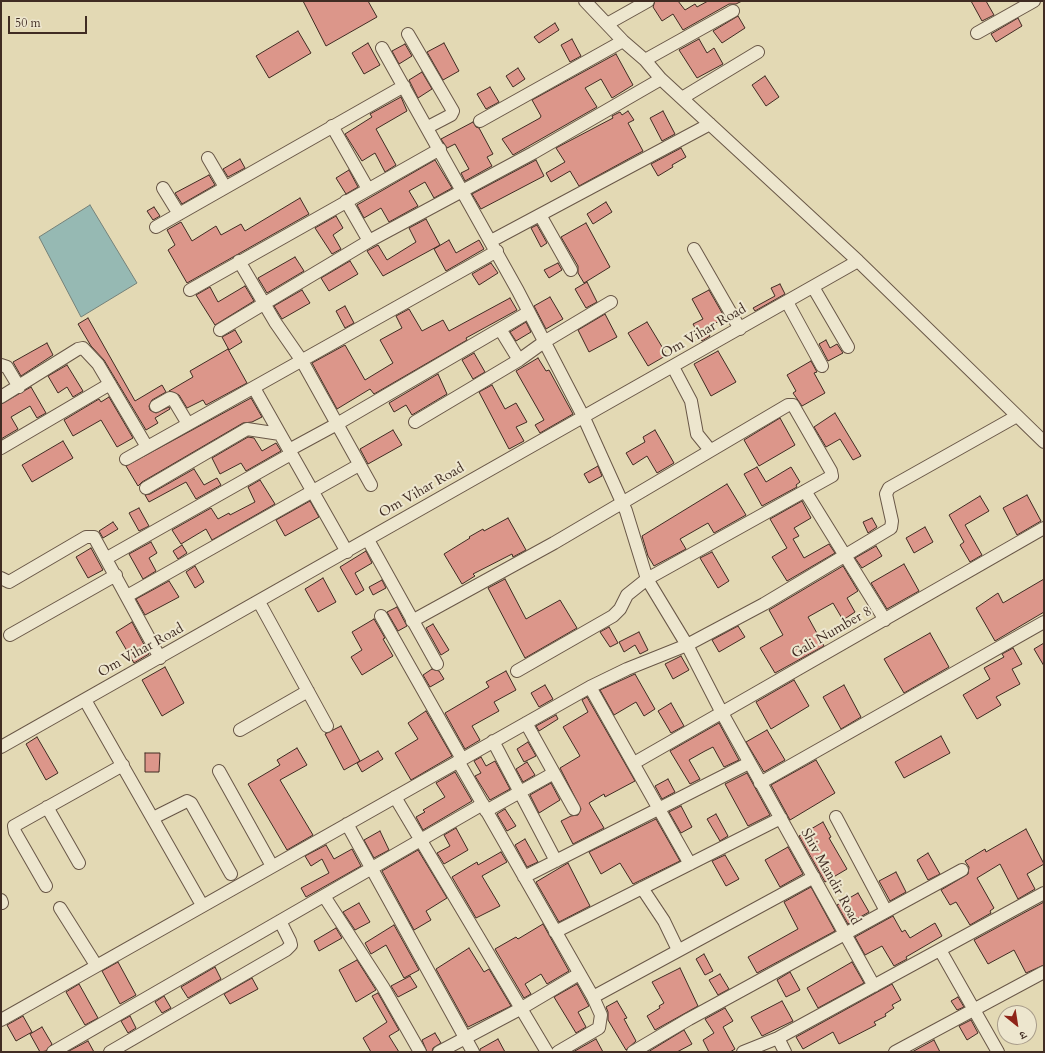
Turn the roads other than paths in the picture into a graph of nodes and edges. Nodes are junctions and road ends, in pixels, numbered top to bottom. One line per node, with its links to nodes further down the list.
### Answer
1 (585, 1): 5 (street)
2 (648, 1): 5 (street)
3 (1034, 1): 6 (street)
4 (733, 11): 11 (street)
5 (607, 24): 8 (street)
6 (977, 33)
7 (408, 34): 18 (street)
8 (623, 40): 11 (street); 15 (street)
9 (382, 48): 13 (street, Shiv Mandir Road)
10 (758, 52): 14 (street)
11 (645, 60): 12 (street)
12 (661, 79): 14 (street); 24 (street)
13 (404, 86): 17 (street); 18 (street, Shiv Mandir Road)
14 (682, 98): 16 (street)
15 (480, 121)
16 (710, 124): 27 (street); 33 (street)
17 (332, 126): 21 (street); 23 (street)
18 (428, 127): 19 (street, Shiv Mandir Road)
19 (440, 149): 23 (street); 24 (street, Shiv Mandir Road)
20 (208, 158): 21 (street)
21 (225, 187): 26 (street)
22 (163, 188): 26 (street)
23 (368, 189): 25 (street)
24 (461, 191): 29 (street); 30 (street, Shiv Mandir Road)
25 (346, 201): 29 (street); 32 (street)
26 (179, 214): 28 (street)
27 (540, 215): 30 (street); 34 (street)
28 (156, 227)
29 (369, 241): 39 (street)
30 (494, 246): 40 (street, Shiv Mandir Road); 47 (street)
31 (694, 249): 41 (street)
32 (239, 261): 36 (street); 39 (street)
33 (858, 261): 35 (street, Om Vihar Road); 56 (street)
34 (571, 270)
35 (813, 287): 38 (street, Om Vihar Road); 45 (street)
36 (190, 290)
37 (611, 302): 44 (street)
38 (787, 302): 41 (street, Om Vihar Road); 49 (street)
39 (264, 303): 43 (street); 47 (street)
40 (529, 312): 42 (street); 44 (street, Shiv Mandir Road)
41 (740, 328): 50 (street, Om Vihar Road)
42 (500, 329): 46 (street); 60 (street)
43 (220, 330)
44 (544, 342): 46 (street); 57 (street, Shiv Mandir Road)
45 (848, 347)
46 (519, 360): 58 (street)
47 (302, 361): 53 (street); 60 (street)
48 (1, 365): 52 (street)
49 (822, 366)
50 (673, 367): 57 (street, Om Vihar Road); 65 (street)
51 (110, 384): 52 (street); 63 (street); 64 (street)
52 (19, 387): 54 (street)
53 (254, 388): 59 (street); 61 (street)
54 (1, 397)
55 (156, 406): 59 (street)
56 (1017, 416): 62 (street); 77 (street)
57 (584, 418): 73 (street, Shiv Mandir Road); 75 (street, Om Vihar Road)
58 (415, 422)
59 (188, 424): 63 (street)
60 (337, 424): 66 (street); 68 (street)
61 (280, 434): 66 (street); 70 (street)
62 (1044, 442)
63 (147, 447): 67 (street)
64 (1, 448)
65 (710, 450): 71 (street); 73 (street)
66 (290, 452): 72 (street); 78 (street)
67 (126, 459)
68 (360, 465): 69 (street); 72 (street)
69 (371, 485)
70 (146, 488)
71 (804, 490): 77 (street); 81 (street)
72 (313, 491): 76 (street); 82 (street)
73 (623, 502): 81 (street, Shiv Mandir Road); 86 (street)
74 (1044, 528): 85 (street, Gali Number 8)
75 (368, 540): 76 (street, Om Vihar Road); 86 (street)
76 (347, 552): 83 (street, Om Vihar Road)
77 (845, 556): 85 (street); 89 (street)
78 (107, 558): 79 (street); 80 (street)
79 (116, 575): 82 (street); 88 (street)
80 (1, 578)
81 (647, 579): 89 (street, Shiv Mandir Road); 92 (street)
82 (127, 596): 90 (street)
83 (259, 602): 90 (street, Om Vihar Road); 94 (street)
84 (381, 616): 102 (street)
85 (885, 620): 96 (street, Gali Number 8)
86 (412, 621): 91 (street)
87 (1044, 622): 108 (street)
88 (10, 635)
89 (687, 645): 93 (street); 96 (street, Shiv Mandir Road)
90 (160, 658): 95 (street, Om Vihar Road)
91 (437, 664)
92 (517, 671)
93 (590, 687): 97 (street); 103 (street)
94 (308, 691): 98 (street); 99 (street)
95 (85, 700): 101 (street, Om Vihar Road); 105 (street)
96 (722, 713): 103 (street, Gali Number 8); 104 (street, Shiv Mandir Road)
97 (526, 723): 100 (street); 107 (street)
98 (327, 726)
99 (240, 730)
100 (493, 741): 102 (street); 109 (street)
101 (1, 747)
102 (460, 760): 110 (street); 112 (street)
103 (634, 763): 114 (street)
104 (750, 763): 108 (street, Shiv Mandir Road); 114 (street)
105 (123, 765): 111 (street); 116 (street)
106 (220, 771): 123 (street)
107 (554, 773): 109 (street); 113 (street)
108 (760, 783): 117 (street, Shiv Mandir Road)
109 (520, 792): 112 (street); 120 (street)
110 (395, 797): 118 (street); 119 (street)
111 (47, 807): 121 (street); 129 (street)
112 (485, 808): 119 (street); 127 (street)
113 (574, 809)
114 (660, 809): 120 (street); 122 (street)
115 (836, 817): 135 (street)
116 (152, 818): 126 (street); 133 (street)
117 (781, 818): 122 (street); 128 (street, Shiv Mandir Road)
118 (347, 824): 123 (street); 124 (street)
119 (422, 840): 124 (street); 146 (street)
120 (556, 861): 127 (street)
121 (78, 863)
122 (690, 864): 130 (street)
123 (272, 866): 133 (street)
124 (371, 869): 132 (street); 149 (street)
125 (962, 870): 135 (street)
126 (231, 874)
127 (524, 877): 137 (street)
128 (814, 877): 138 (street, Shiv Mandir Road); 139 (street)
129 (46, 886)
130 (642, 888): 137 (street); 139 (street)
131 (1044, 893): 140 (street)
132 (324, 896): 136 (street); 153 (street)
133 (202, 905): 141 (street)
134 (60, 908): 141 (street)
135 (886, 911): 138 (street)
136 (280, 921): 151 (street); 152 (street)
137 (555, 932): 143 (street)
138 (844, 934): 144 (street, Shiv Mandir Road); 158 (street)
139 (678, 950): 145 (street)
140 (940, 950): 144 (street); 147 (street)
141 (96, 965): 148 (street)
142 (1044, 972): 147 (street)
143 (579, 974): 145 (street); 146 (street)
144 (874, 986): 150 (street)
145 (593, 997): 157 (street)
146 (520, 1009): 149 (street); 156 (street)
147 (974, 1009): 161 (street); 162 (street)
148 (1, 1020)
149 (466, 1038): 154 (street); 155 (street)
150 (778, 1038): 159 (street); 160 (street)
151 (52, 1052)
152 (110, 1052)
153 (420, 1052)
154 (439, 1052)
155 (473, 1052)
156 (546, 1052)
157 (558, 1052)
158 (633, 1052)
159 (743, 1052)
160 (785, 1052)
161 (895, 1052)
162 (998, 1052)

